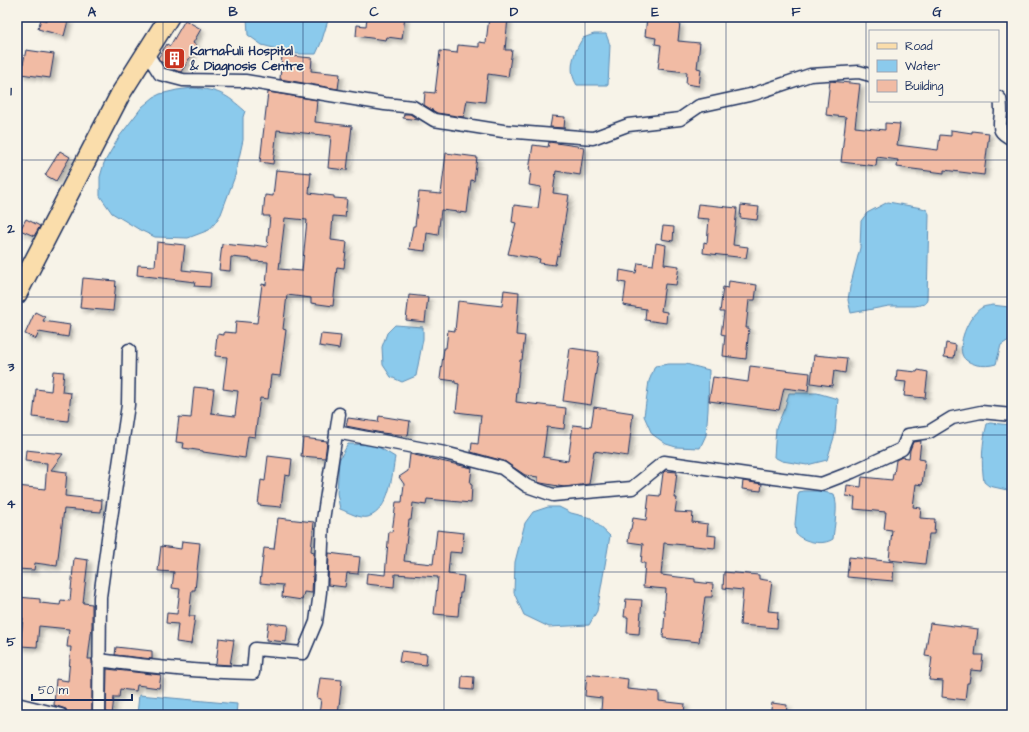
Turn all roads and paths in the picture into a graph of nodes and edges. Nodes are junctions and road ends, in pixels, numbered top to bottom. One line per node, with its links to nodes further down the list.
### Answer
1 (169, 17): 2 (main road)
2 (146, 52): 3 (street); 6 (main road)
3 (869, 76)
4 (999, 98): 5 (street)
5 (1012, 139)
6 (17, 294)
7 (130, 350): 11 (street)
8 (339, 414): 10 (street)
9 (1012, 415): 10 (street)
10 (336, 432): 11 (street)
11 (99, 660): 14 (street)
12 (17, 704): 13 (street)
13 (61, 715)
14 (99, 715)

